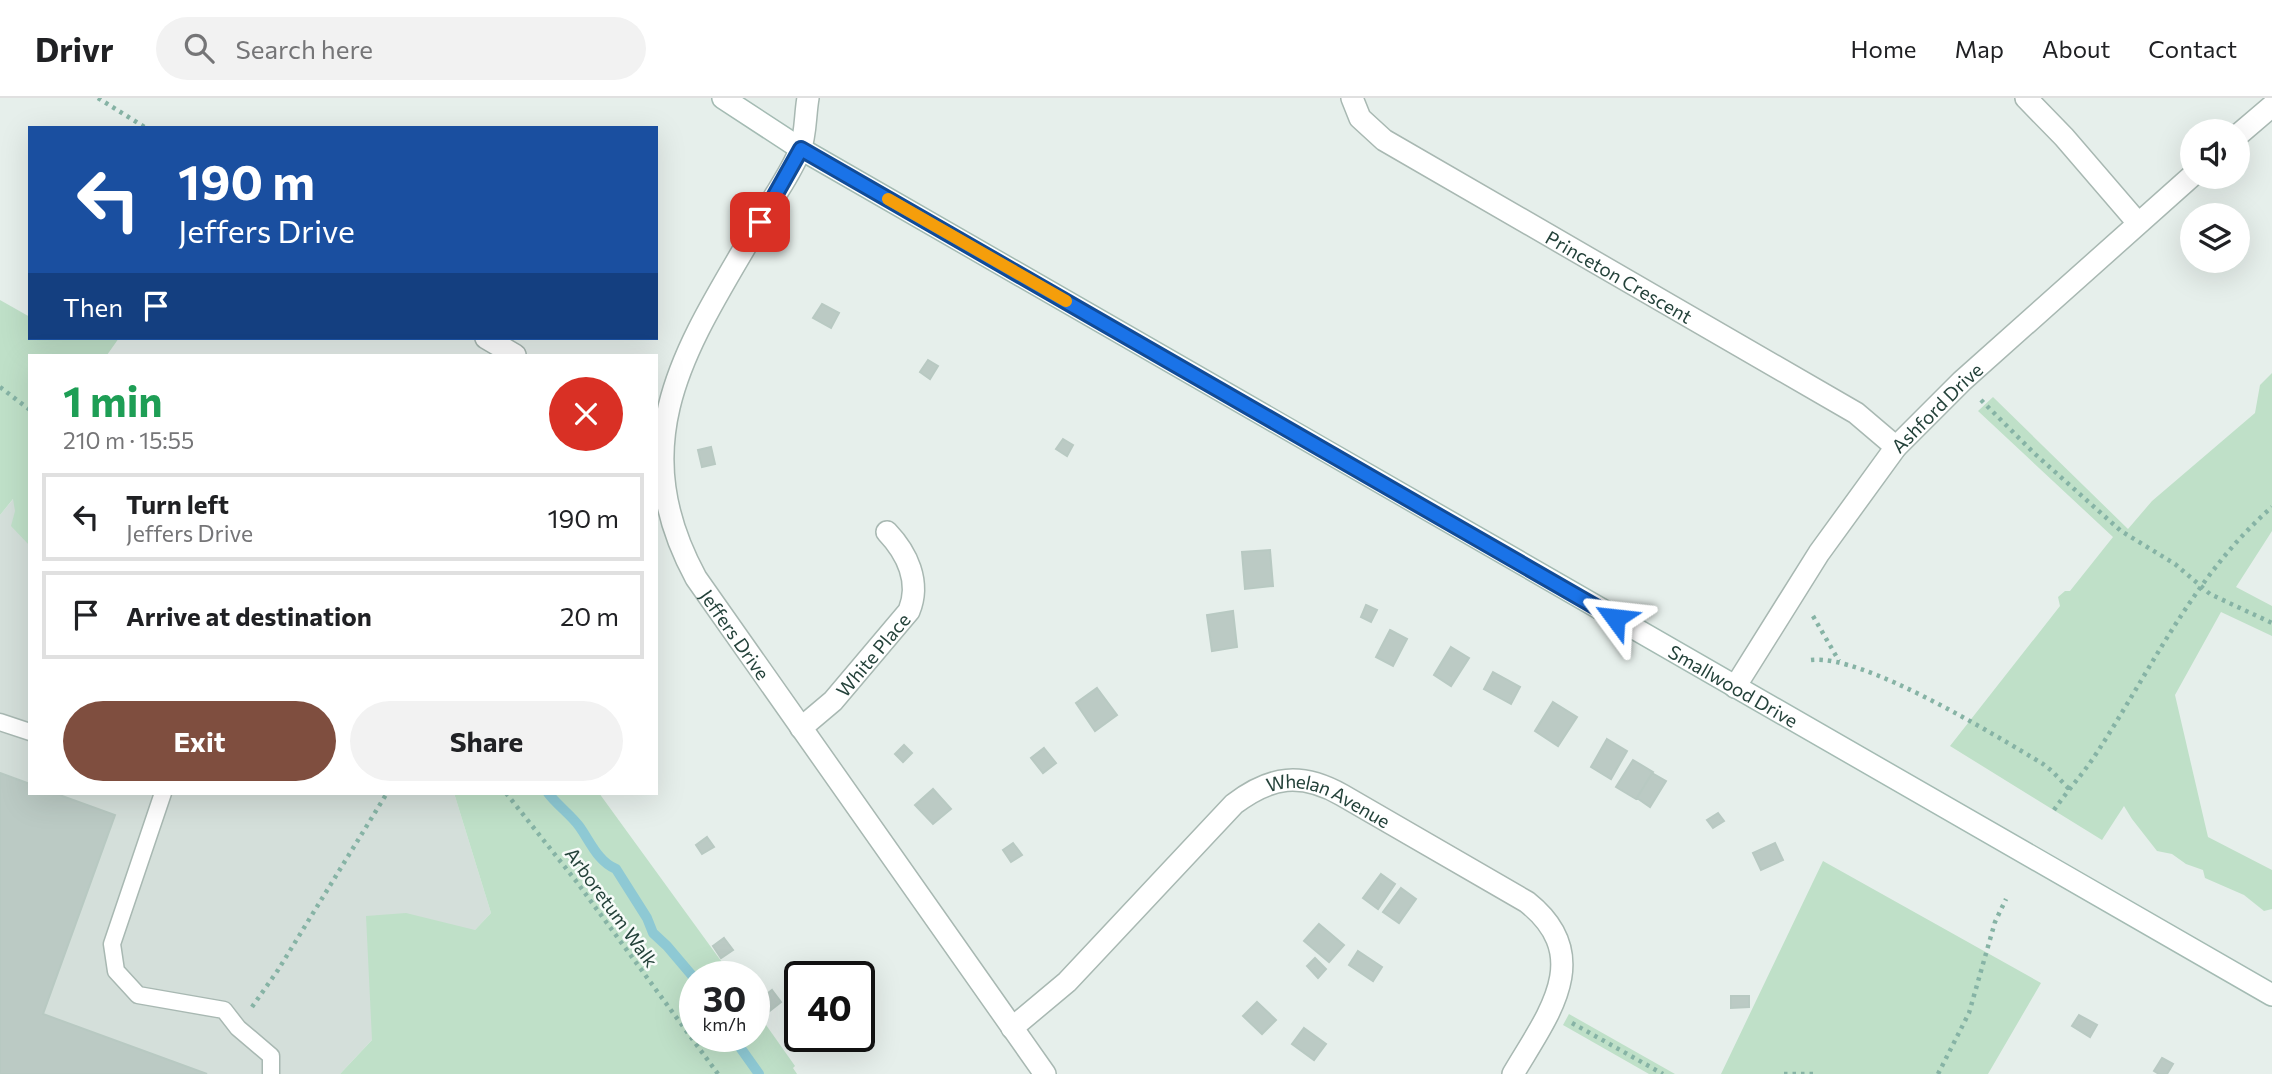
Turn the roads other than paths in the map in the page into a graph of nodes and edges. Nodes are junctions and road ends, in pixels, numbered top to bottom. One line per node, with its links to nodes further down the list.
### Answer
1 (723, 98): 7 (street, Smallwood Drive)
2 (808, 98): 7 (street)
3 (1352, 98): 13 (street, Princeton Crescent)
4 (2026, 98): 9 (street)
5 (2272, 106): 6 (street)
6 (2250, 125)
7 (801, 149): 12 (street, Jeffers Drive); 15 (street, Smallwood Drive)
8 (2180, 186): 9 (street, Ashford Drive)
9 (2138, 223): 13 (street, Ashford Drive)
10 (489, 340): 11 (street)
11 (513, 354)
12 (661, 417): 17 (street, Jeffers Drive)
13 (1896, 447): 15 (street, Ashford Drive)
14 (887, 532): 17 (street, White Place)
15 (1735, 687): 20 (street, Smallwood Drive)
16 (0, 722): 18 (lane)
17 (801, 728): 21 (street, Jeffers Drive)
18 (28, 731)
19 (162, 795): 22 (lane)
20 (2272, 995)
21 (1012, 1028): 23 (street, Jeffers Drive); 24 (street, Whelan Avenue)
22 (271, 1074)
23 (1045, 1074)
24 (1513, 1074)

